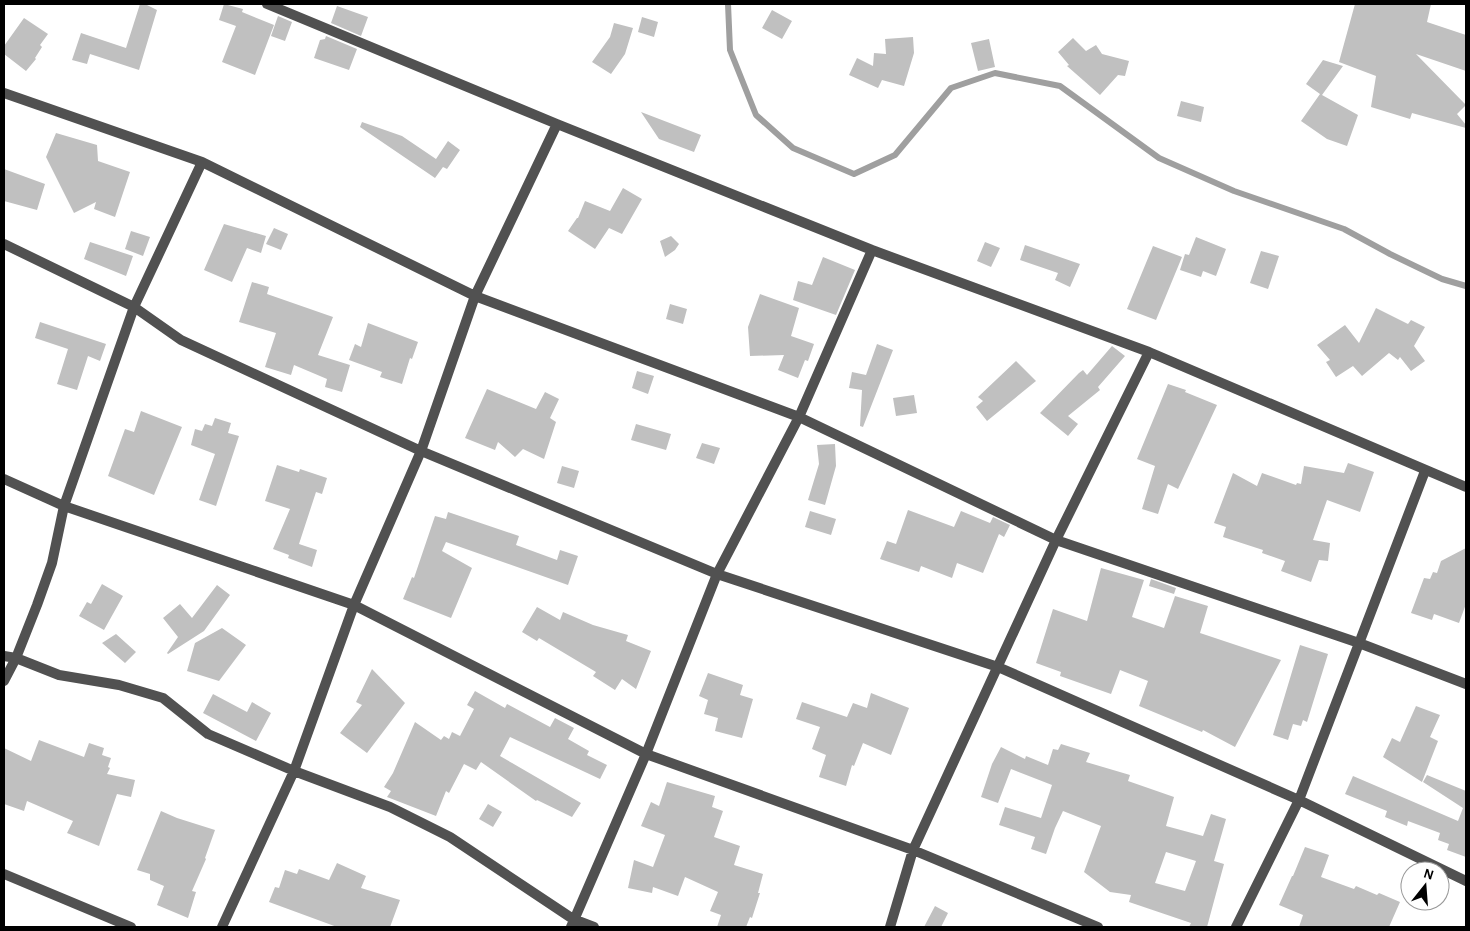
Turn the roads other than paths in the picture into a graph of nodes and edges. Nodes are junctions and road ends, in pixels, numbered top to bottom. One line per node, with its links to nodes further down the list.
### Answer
1 (267, 4): 3 (street)
2 (4, 93): 4 (street)
3 (557, 124): 6 (street); 7 (street)
4 (202, 162): 7 (street); 8 (street)
5 (4, 244): 8 (street)
6 (872, 250): 9 (street); 10 (street)
7 (475, 296): 10 (street); 11 (street)
8 (134, 307): 11 (street); 15 (street)
9 (1149, 352): 12 (street); 16 (street)
10 (799, 417): 16 (street); 17 (street)
11 (421, 451): 17 (street); 18 (street)
12 (1425, 471): 14 (street); 19 (street)
13 (4, 478): 15 (street)
14 (1466, 487)
15 (64, 506): 18 (street); 21 (street)
16 (1056, 540): 19 (street); 22 (street)
17 (717, 574): 22 (street); 25 (street)
18 (354, 605): 25 (street); 26 (street)
19 (1359, 643): 24 (street); 27 (street)
20 (4, 656): 21 (street)
21 (16, 658): 23 (street); 26 (street)
22 (998, 667): 27 (street); 28 (street)
23 (4, 681)
24 (1466, 684)
25 (646, 754): 28 (street); 31 (street)
26 (294, 771): 31 (street); 33 (street)
27 (1299, 800): 30 (street); 37 (street)
28 (913, 850): 35 (street); 36 (street)
29 (4, 874): 32 (street)
30 (1466, 881)
31 (572, 923): 34 (street)
32 (130, 927)
33 (222, 927)
34 (594, 927)
35 (890, 927)
36 (1098, 927)
37 (1236, 927)

